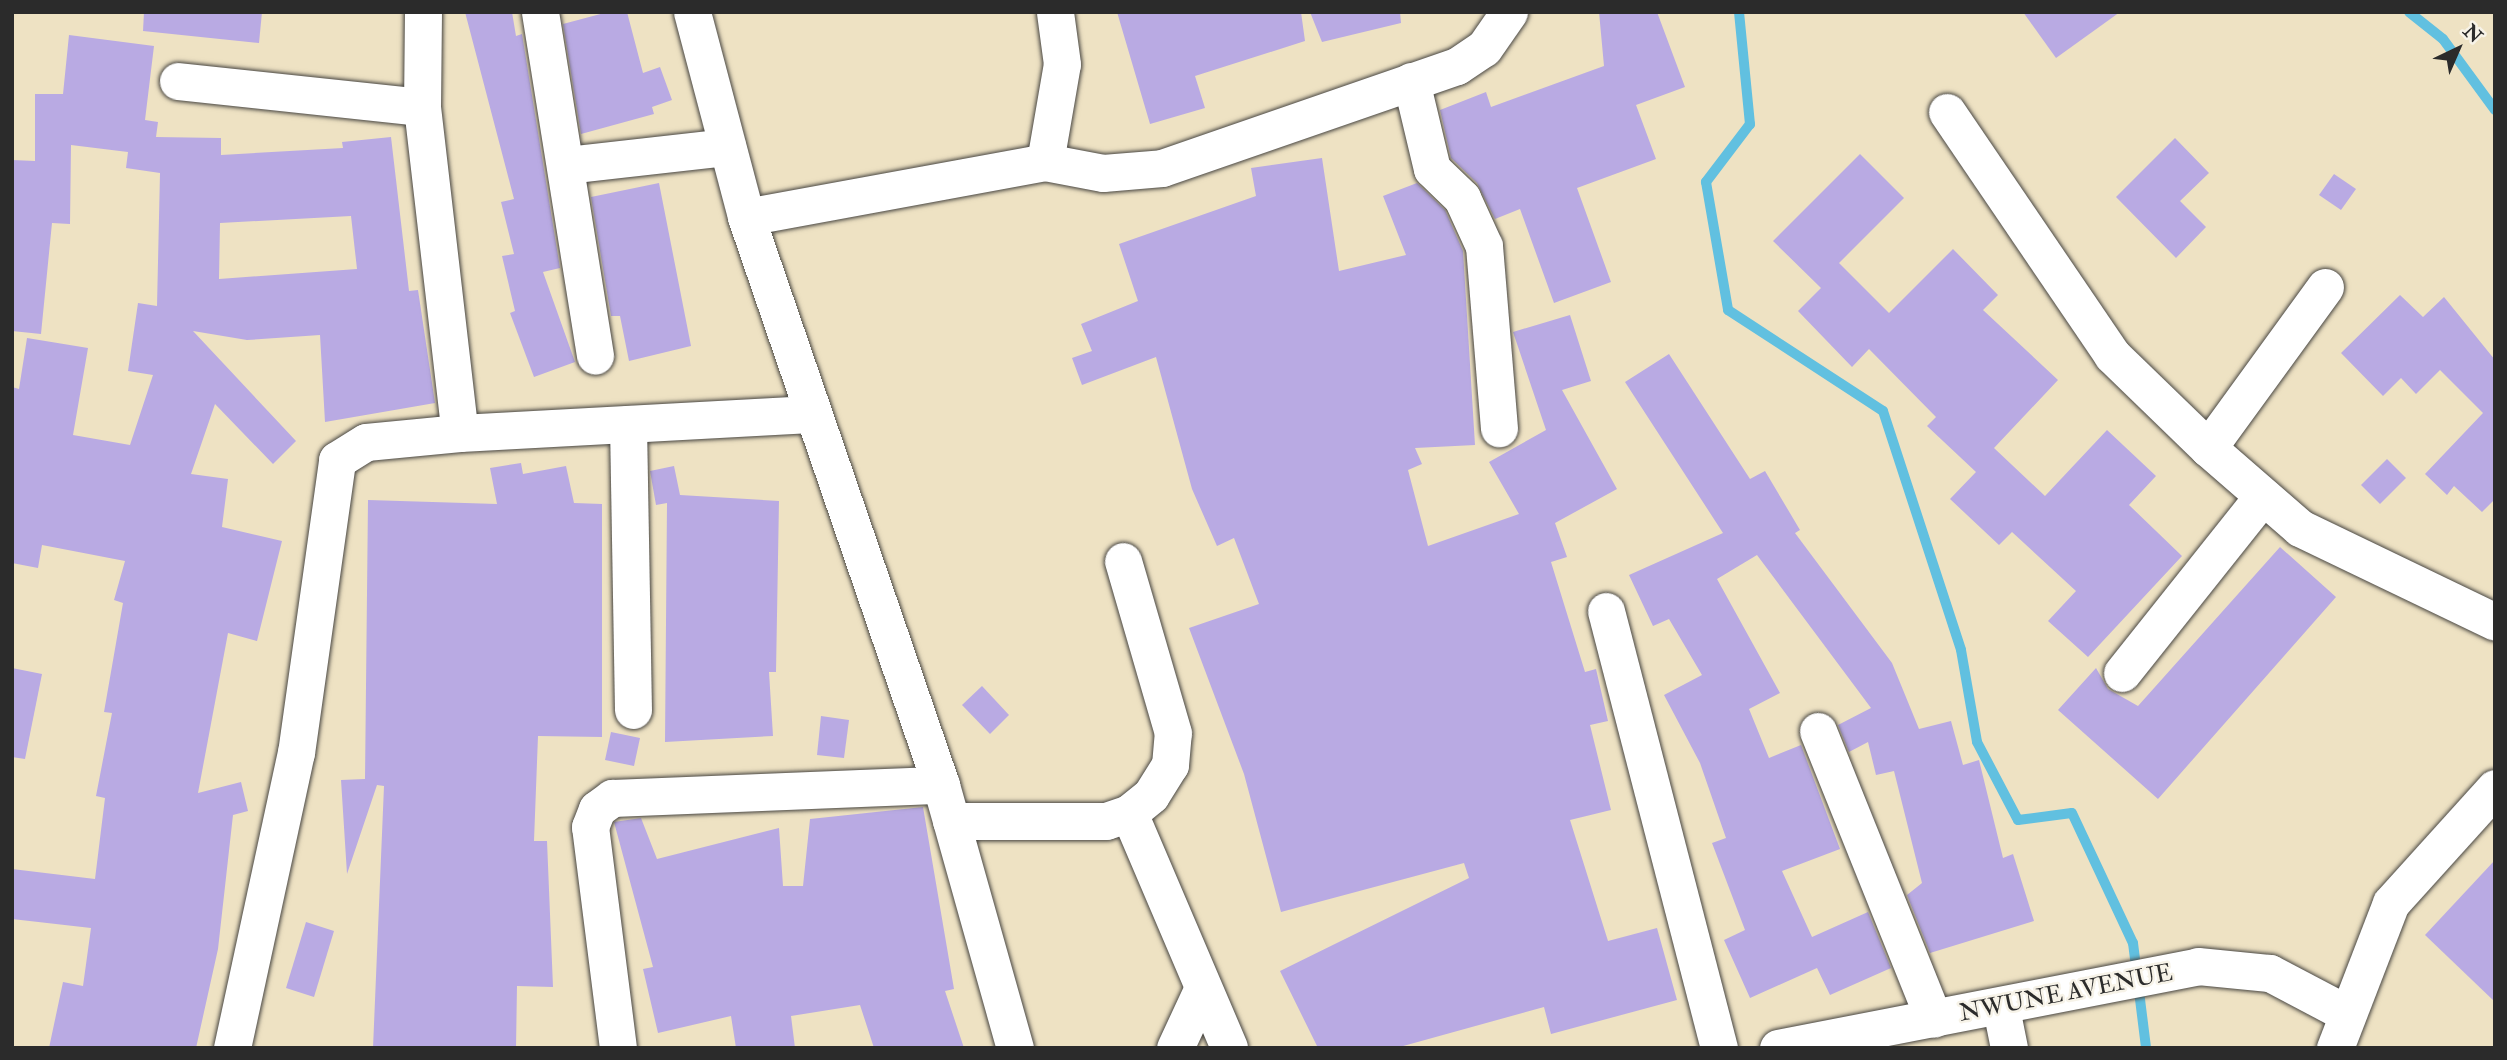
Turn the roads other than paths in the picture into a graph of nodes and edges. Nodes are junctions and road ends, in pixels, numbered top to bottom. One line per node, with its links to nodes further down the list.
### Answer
1 (423, 12): 8 (street)
2 (540, 12): 12 (street)
3 (692, 12): 10 (street)
4 (1055, 12): 11 (street)
5 (1508, 12): 7 (street)
6 (178, 81): 8 (street)
7 (1411, 81): 11 (street); 18 (street)
8 (422, 107): 19 (street)
9 (1947, 113): 20 (street)
10 (727, 147): 12 (street); 13 (street)
11 (1045, 162): 13 (street)
12 (566, 165): 15 (street)
13 (746, 217): 16 (street)
14 (2325, 287): 20 (street)
15 (595, 356)
16 (810, 414): 17 (street); 28 (street)
17 (628, 424): 19 (street); 26 (street)
18 (1499, 428)
19 (460, 433): 36 (street)
20 (2208, 448): 21 (street)
21 (2263, 496): 24 (street); 25 (street)
22 (1123, 561): 30 (street)
23 (1606, 611): 41 (street)
24 (2495, 622)
25 (2122, 673)
26 (634, 710)
27 (1818, 732): 35 (street)
28 (941, 785): 31 (street); 37 (street)
29 (2495, 788): 34 (street)
30 (1129, 813): 31 (street); 32 (street)
31 (951, 821): 38 (street)
32 (1201, 992): 39 (street); 40 (street)
33 (2001, 1008): 34 (street, NWUNE AVENUE); 35 (street, NWUNE AVENUE); 43 (street)
34 (2346, 1013): 44 (street)
35 (1934, 1019): 42 (street, NWUNE AVENUE)
36 (232, 1048)
37 (618, 1048)
38 (1015, 1048)
39 (1175, 1048)
40 (1229, 1048)
41 (1719, 1048)
42 (1778, 1048)
43 (2009, 1048)
44 (2335, 1048)

